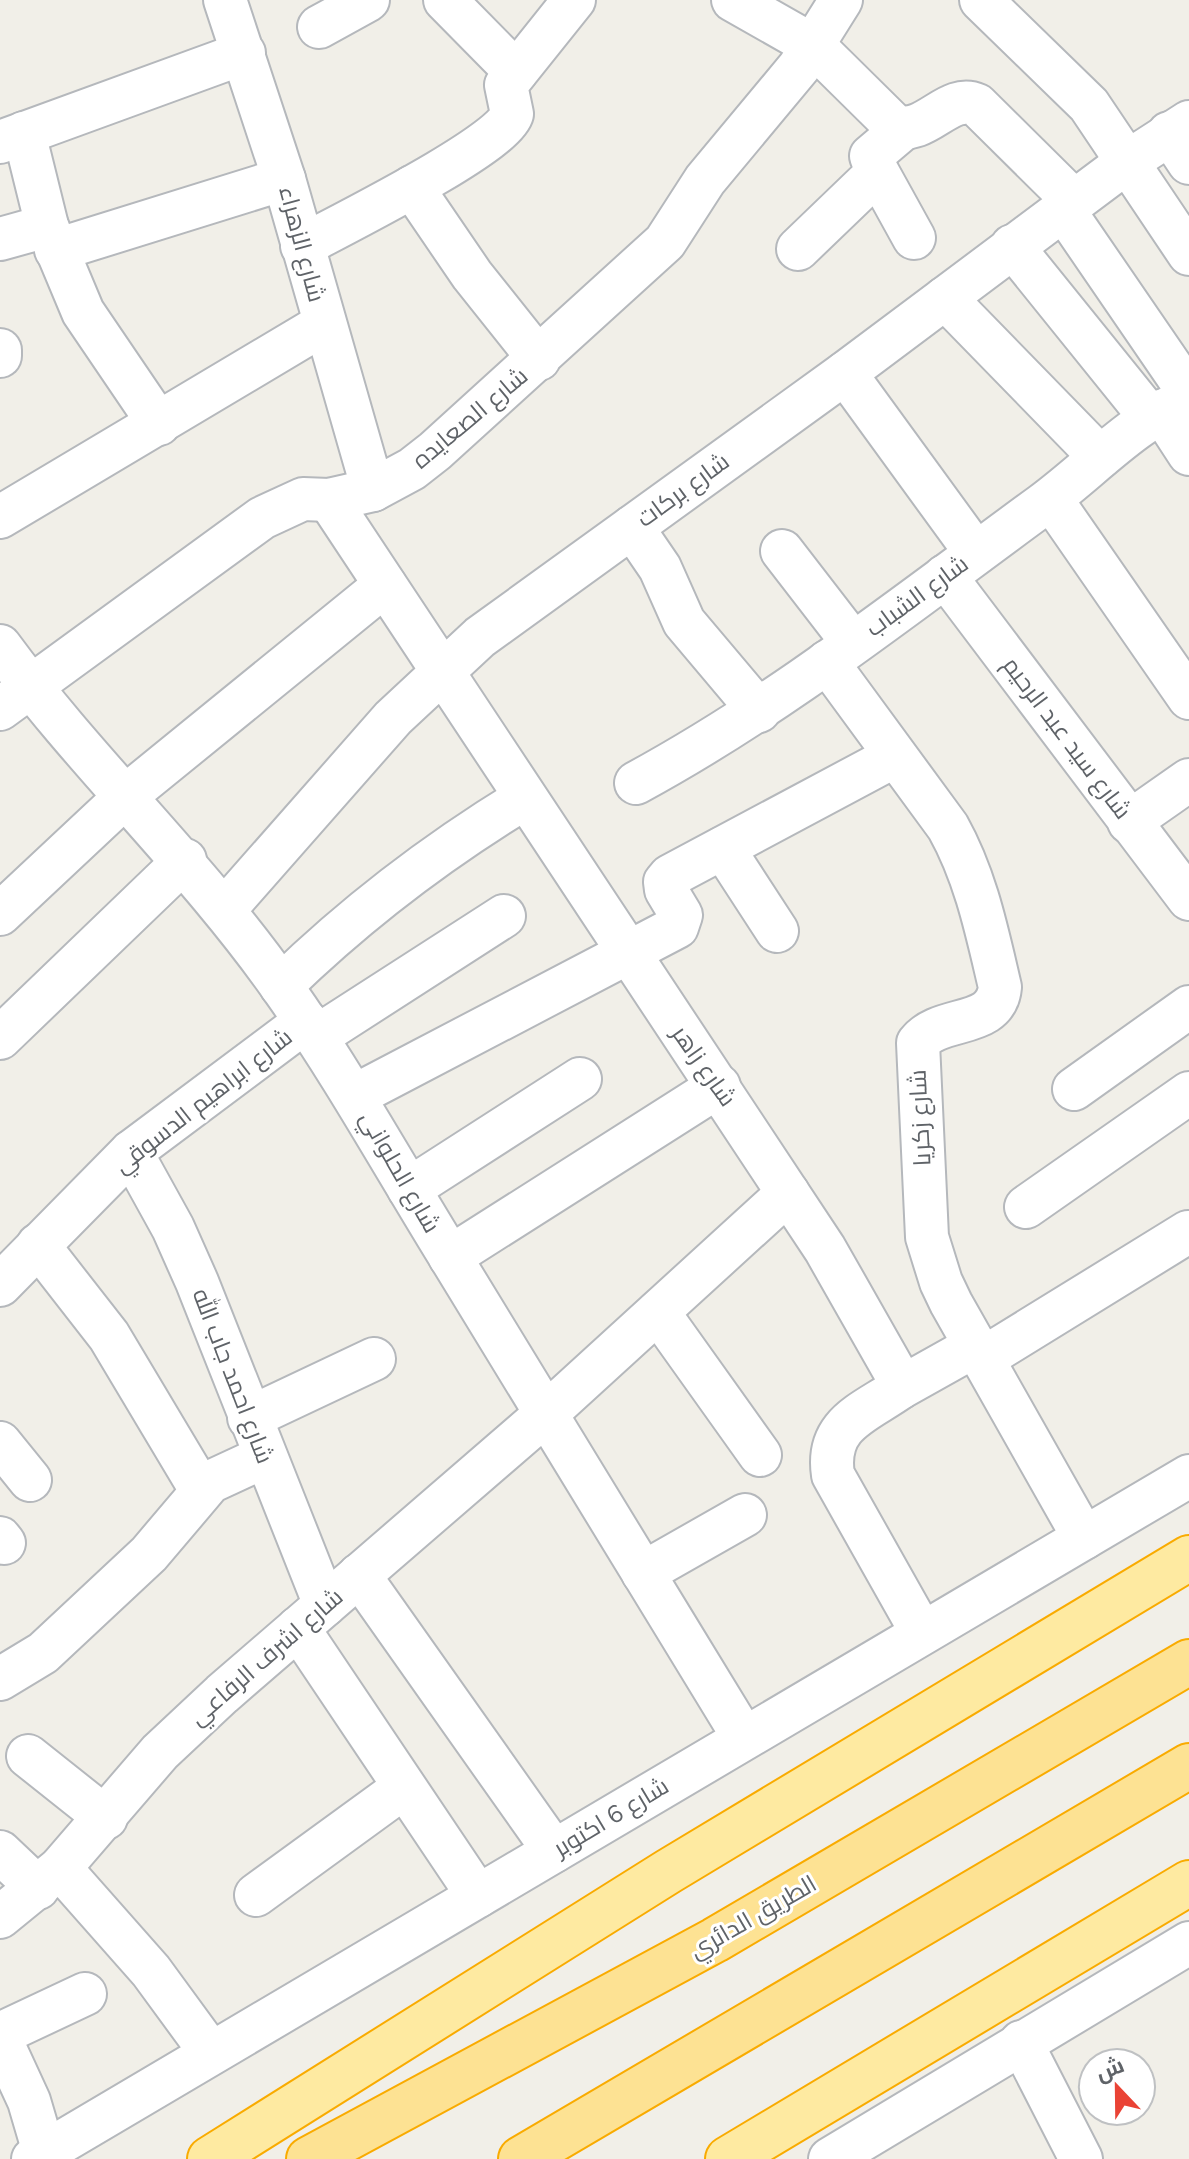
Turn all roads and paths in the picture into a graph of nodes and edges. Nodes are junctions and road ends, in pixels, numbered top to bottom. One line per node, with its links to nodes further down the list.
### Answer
1 (225, 0): 10 (street, شارع الزهراء)
2 (445, 0): 11 (street)
3 (574, 0): 11 (street)
4 (733, 0): 9 (street)
5 (841, 0): 9 (street, شارع الصعايده)
6 (981, 0): 15 (street)
7 (361, 2): 8 (street)
8 (319, 27)
9 (814, 46): 12 (street); 31 (street, شارع الصعايده)
10 (244, 53): 13 (street); 17 (street, شارع الزهراء)
11 (516, 72): 18 (street)
12 (904, 128): 16 (street); 19 (street)
13 (12, 138): 20 (street)
14 (1182, 139): 15 (street, شارع بركات)
15 (1127, 162): 19 (street, شارع بركات); 26 (street)
16 (877, 171): 21 (street); 25 (street)
17 (284, 179): 20 (street); 23 (street, شارع الزهراء)
18 (412, 187): 23 (street); 31 (street)
19 (1068, 205): 24 (street, شارع بركات); 33 (street)
20 (51, 238): 22 (street); 34 (street)
21 (914, 238)
22 (0, 239)
23 (302, 246): 28 (street, شارع الزهراء)
24 (1012, 246): 27 (street, شارع بركات); 33 (street)
25 (798, 249)
26 (1189, 254)
27 (945, 298): 32 (street, شارع بركات); 36 (street)
28 (324, 324): 34 (street); 37 (street, شارع الزهراء)
29 (0, 350): 30 (street)
30 (0, 356)
31 (539, 359): 37 (street, شارع الصعايده)
32 (845, 373): 41 (street, شارع بركات); 43 (street, شارع سيد عبد الرحيم)
33 (1172, 404): 35 (street); 36 (street, شارع الشباب)
34 (159, 424): 40 (street)
35 (1189, 454)
36 (1100, 457): 38 (street, شارع الشباب)
37 (373, 490): 39 (street, شارع الصعايده)
38 (1051, 499): 43 (street, شارع الشباب); 49 (street)
39 (329, 500): 44 (street, شارع زاهر); 48 (street, شارع الصعايده)
40 (0, 517)
41 (632, 527): 47 (street, شارع بركات); 50 (street)
42 (782, 551): 46 (street, شارع زكريا)
43 (960, 564): 46 (street, شارع الشباب); 56 (street, شارع سيد عبد الرحيم)
44 (385, 585): 47 (street, شارع زاهر); 54 (street)
45 (0, 646): 48 (street, شارع الحلواني)
46 (840, 652): 50 (street, شارع الشباب); 51 (street, شارع زكريا)
47 (442, 670): 55 (street, شارع زاهر); 60 (street, شارع بركات)
48 (15, 698): 54 (street, شارع الحلواني)
49 (1189, 698)
50 (759, 711): 53 (street, شارع الشباب)
51 (895, 756): 57 (street); 83 (street, شارع زكريا)
52 (1189, 780): 56 (street)
53 (636, 783)
54 (127, 795): 58 (street, شارع الحلواني); 61 (street)
55 (525, 798): 64 (street, شارع زاهر); 65 (street)
56 (1129, 822): 59 (street, شارع سيد عبد الرحيم)
57 (723, 848): 63 (street); 64 (street)
58 (185, 860): 60 (street, شارع الحلواني); 68 (street)
59 (1189, 899)
60 (224, 910): 65 (street, شارع الحلواني)
61 (0, 914)
62 (504, 916): 67 (street, شارع ابراهيم الدسوقي)
63 (777, 931)
64 (627, 953): 70 (street, شارع زاهر); 73 (street)
65 (281, 986): 67 (street, شارع الحلواني)
66 (1189, 1007): 71 (street)
67 (311, 1029): 73 (street, شارع الحلواني); 74 (street, شارع ابراهيم الدسوقي)
68 (0, 1038)
69 (580, 1079): 75 (street)
70 (719, 1086): 76 (street, شارع زاهر); 80 (street)
71 (1074, 1089)
72 (1189, 1093): 77 (street)
73 (356, 1095): 75 (street, شارع الحلواني)
74 (131, 1152): 79 (street, شارع ابراهيم الدسوقي); 87 (street, شارع احمد جاب الله)
75 (409, 1189): 80 (street, شارع الحلواني)
76 (788, 1193): 82 (street, شارع اشرف الرفاعي); 85 (street, شارع زاهر)
77 (1026, 1207)
78 (1188, 1232): 83 (street)
79 (38, 1245): 81 (street, شارع ابراهيم الدسوقي); 93 (street)
80 (450, 1257): 86 (street, شارع الحلواني)
81 (0, 1285)
82 (658, 1312): 86 (street, شارع اشرف الرفاعي); 89 (street)
83 (979, 1352): 85 (street); 95 (street, شارع زكريا)
84 (374, 1359): 87 (street)
85 (900, 1388): 100 (street)
86 (547, 1413): 97 (street, شارع الحلواني); 98 (street, شارع اشرف الرفاعي)
87 (249, 1418): 90 (street, شارع احمد جاب الله)
88 (0, 1443): 92 (street)
89 (760, 1455)
90 (264, 1457): 93 (street); 99 (street, شارع احمد جاب الله)
91 (1189, 1476): 95 (street, شارع 6 اكتوبر)
92 (30, 1480)
93 (201, 1490): 102 (street)
94 (745, 1515): 97 (street)
95 (1084, 1538): 100 (street, شارع 6 اكتوبر)
96 (1189, 1558): 121 (highway)
97 (643, 1573): 103 (street, شارع الحلواني)
98 (359, 1575): 99 (street, شارع اشرف الرفاعي); 108 (street)
99 (312, 1616): 106 (street, شارع احمد جاب الله); 107 (street, شارع اشرف الرفاعي)
100 (922, 1633): 103 (street, شارع 6 اكتوبر)
101 (1189, 1662): 122 (highway, الطريق الدائري)
102 (0, 1679)
103 (744, 1738): 108 (street, شارع 6 اكتوبر)
104 (28, 1756): 107 (street)
105 (1189, 1766): 123 (highway)
106 (403, 1788): 112 (street); 113 (street, شارع احمد جاب الله)
107 (106, 1818): 110 (street, شارع اشرف الرفاعي)
108 (554, 1851): 113 (street, شارع 6 اكتوبر)
109 (0, 1852): 110 (street)
110 (49, 1878): 114 (street, شارع اشرف الرفاعي); 119 (street)
111 (1189, 1883): 124 (highway)
112 (256, 1895)
113 (478, 1896): 119 (street, شارع 6 اكتوبر)
114 (0, 1917)
115 (1189, 1943): 118 (street)
116 (85, 1994): 117 (street)
117 (0, 2036): 120 (street)
118 (1021, 2042): 125 (street); 126 (street)
119 (211, 2053): 120 (street, شارع 6 اكتوبر)
120 (38, 2156)
121 (210, 2159)
122 (309, 2159)
123 (521, 2159)
124 (728, 2159)
125 (830, 2159)
126 (1081, 2159)

